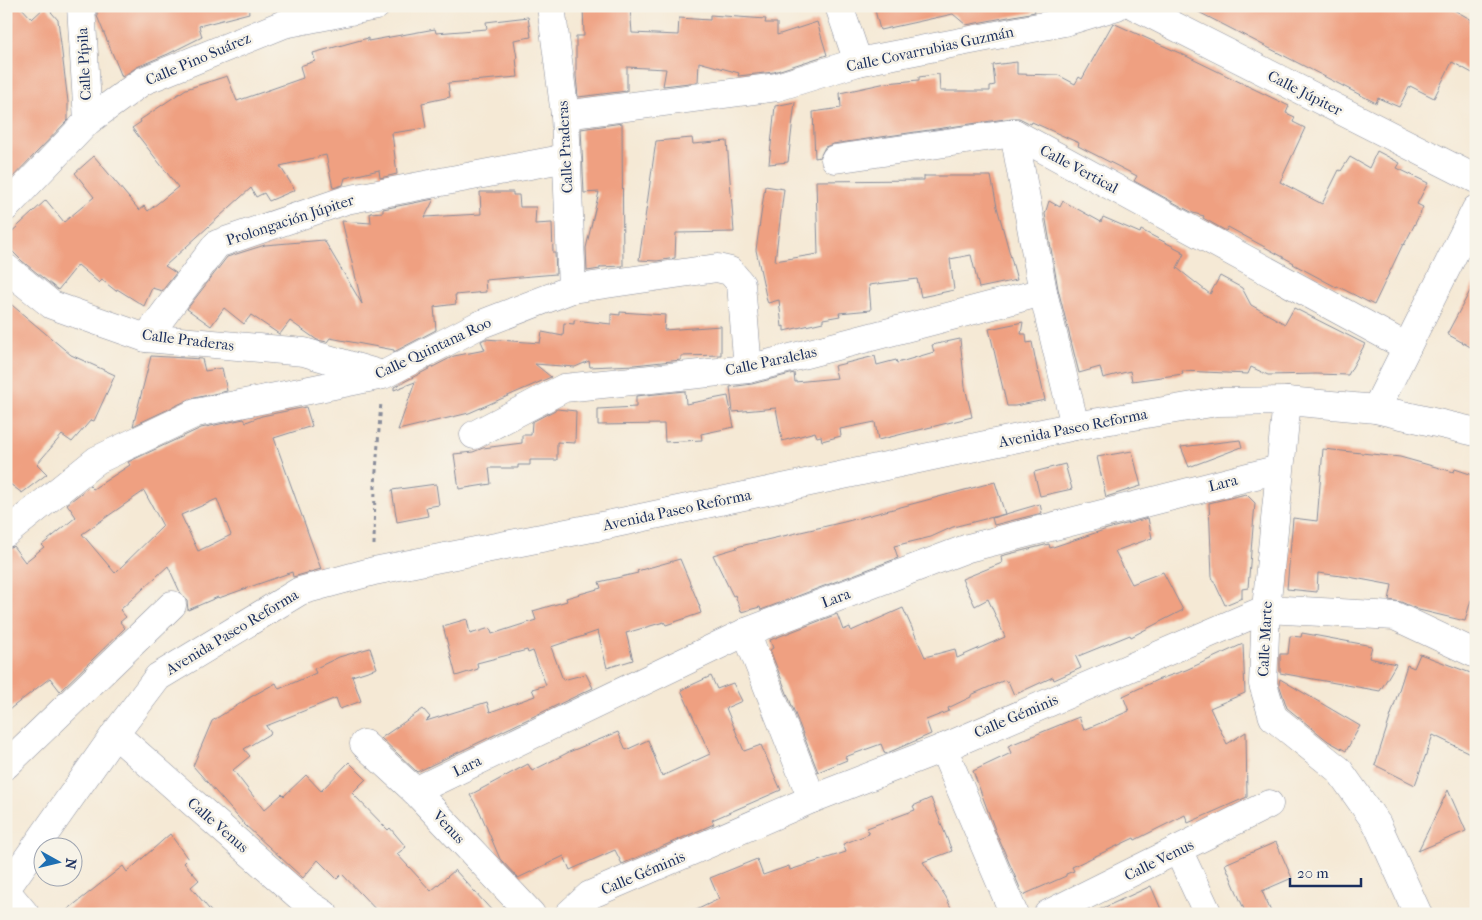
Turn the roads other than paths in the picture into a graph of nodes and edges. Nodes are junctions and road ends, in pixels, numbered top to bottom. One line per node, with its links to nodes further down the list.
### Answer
1 (81, 6): 10 (street, Calle Pípila)
2 (376, 6): 10 (street, Calle Pino Suárez)
3 (551, 6): 9 (street, Calle Praderas)
4 (841, 6): 8 (street)
5 (1117, 6): 7 (street, Calle Covarrubias Guzmán)
6 (1135, 6): 14 (street, Calle Júpiter)
7 (1077, 11): 8 (street, Calle Covarrubias Guzmán)
8 (858, 62): 9 (street, Calle Covarrubias Guzmán)
9 (565, 115): 12 (street, Calle Praderas)
10 (88, 121): 15 (street, Calle Pino Suárez)
11 (1014, 133): 13 (street); 19 (street, Calle Vertical); 21 (street, Calle Vertical)
12 (567, 158): 18 (street, Calle Praderas); 20 (street, Prolongación Júpiter)
13 (835, 160)
14 (1476, 179)
15 (6, 207)
16 (1476, 209): 21 (street)
17 (6, 268): 20 (street, Calle Praderas)
18 (572, 289): 22 (street, Calle Quintana Roo); 23 (street, Calle Quintana Roo)
19 (1043, 292): 22 (street, Calle Paralelas); 26 (street, Calle Vertical)
20 (146, 338): 23 (street, Calle Praderas)
21 (1407, 347): 25 (street)
22 (748, 369): 28 (street, Calle Paralelas)
23 (383, 375): 30 (street, Calle Quintana Roo)
24 (1287, 401): 25 (street, Avenida Paseo Reforma); 26 (street, Avenida Paseo Reforma); 29 (street, Calle Marte)
25 (1376, 409): 27 (street, Avenida Paseo Reforma)
26 (1075, 426): 35 (street, Avenida Paseo Reforma)
27 (1476, 432)
28 (474, 435)
29 (1279, 469): 32 (street, Calle Marte); 33 (street, Lara)
30 (6, 533)
31 (172, 605): 38 (street)
32 (1266, 609): 34 (street, Calle Géminis); 37 (street, Calle Géminis); 51 (street, Calle Marte)
33 (746, 632): 39 (street, Lara); 40 (street)
34 (1476, 654)
35 (115, 734): 43 (street, Avenida Paseo Reforma); 45 (street, Calle Venus)
36 (364, 744): 39 (street, Venus)
37 (943, 748): 40 (street, Calle Géminis); 48 (street)
38 (6, 765)
39 (415, 791): 46 (street, Venus)
40 (812, 799): 47 (street, Calle Géminis)
41 (1269, 804): 42 (street, Calle Venus)
42 (1178, 850): 49 (street, Calle Venus); 50 (street)
43 (6, 890): 44 (street)
44 (24, 914)
45 (324, 914)
46 (531, 914)
47 (569, 914)
48 (1014, 914)
49 (1048, 914)
50 (1208, 914)
51 (1418, 914)

